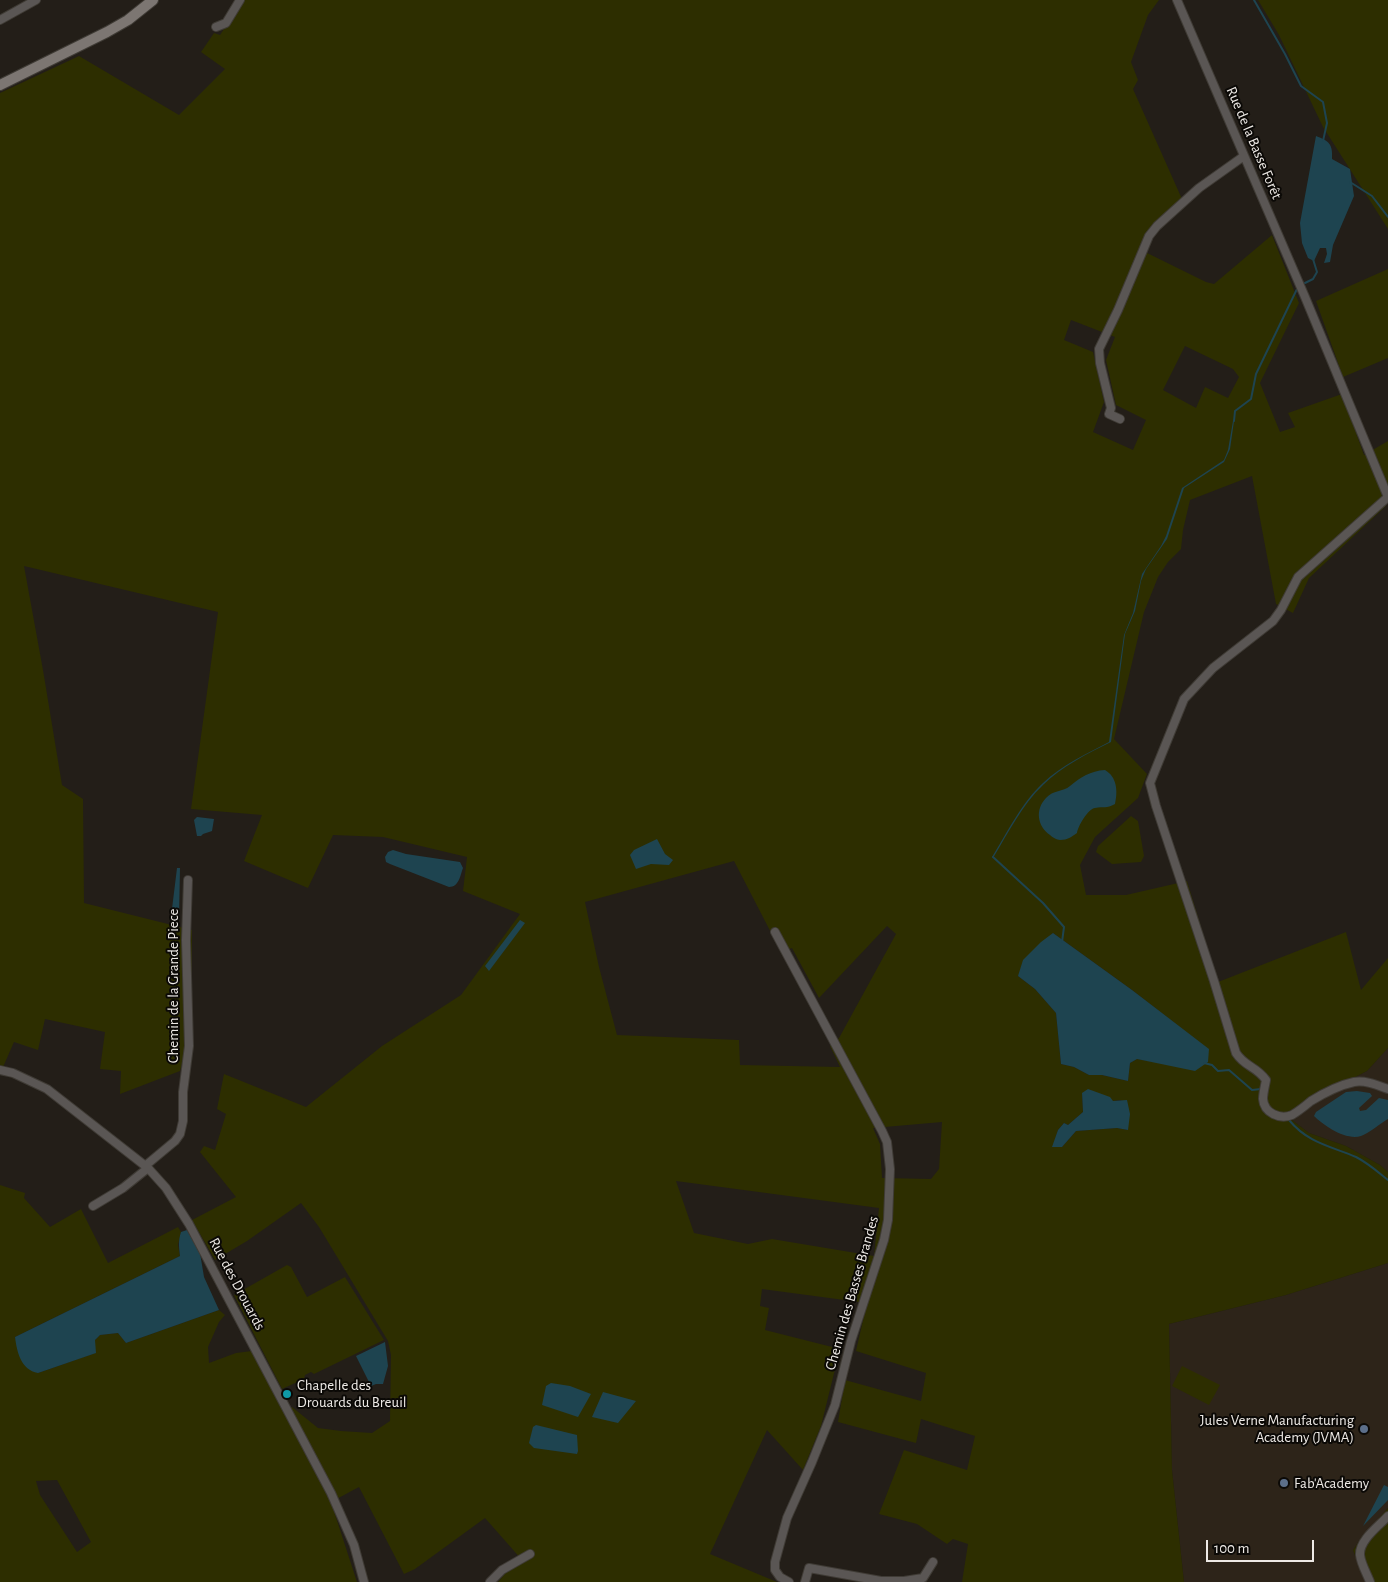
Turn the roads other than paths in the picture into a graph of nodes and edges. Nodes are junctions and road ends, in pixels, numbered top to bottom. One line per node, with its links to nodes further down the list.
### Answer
1 (153, 0): 7 (main road)
2 (240, 0): 6 (street)
3 (1177, 0): 8 (street, Rue de la Basse Forêt)
4 (39, 1): 5 (street)
5 (0, 20)
6 (216, 27)
7 (0, 85)
8 (1244, 156): 9 (street); 10 (street, Rue de la Basse Forêt)
9 (1120, 419)
10 (1388, 497): 14 (street)
11 (188, 880): 15 (street, Chemin de la Grande Piece)
12 (775, 932): 22 (street, Chemin des Basses Brandes)
13 (0, 1070): 15 (street, Rue des Drouards)
14 (1388, 1089)
15 (147, 1167): 16 (street, Chemin de la Grande Piece); 20 (street, Rue des Drouards)
16 (93, 1206)
17 (1388, 1516): 24 (street)
18 (530, 1554): 21 (street)
19 (933, 1562): 23 (street)
20 (364, 1582)
21 (490, 1582)
22 (789, 1582)
23 (805, 1582)
24 (1370, 1582)

